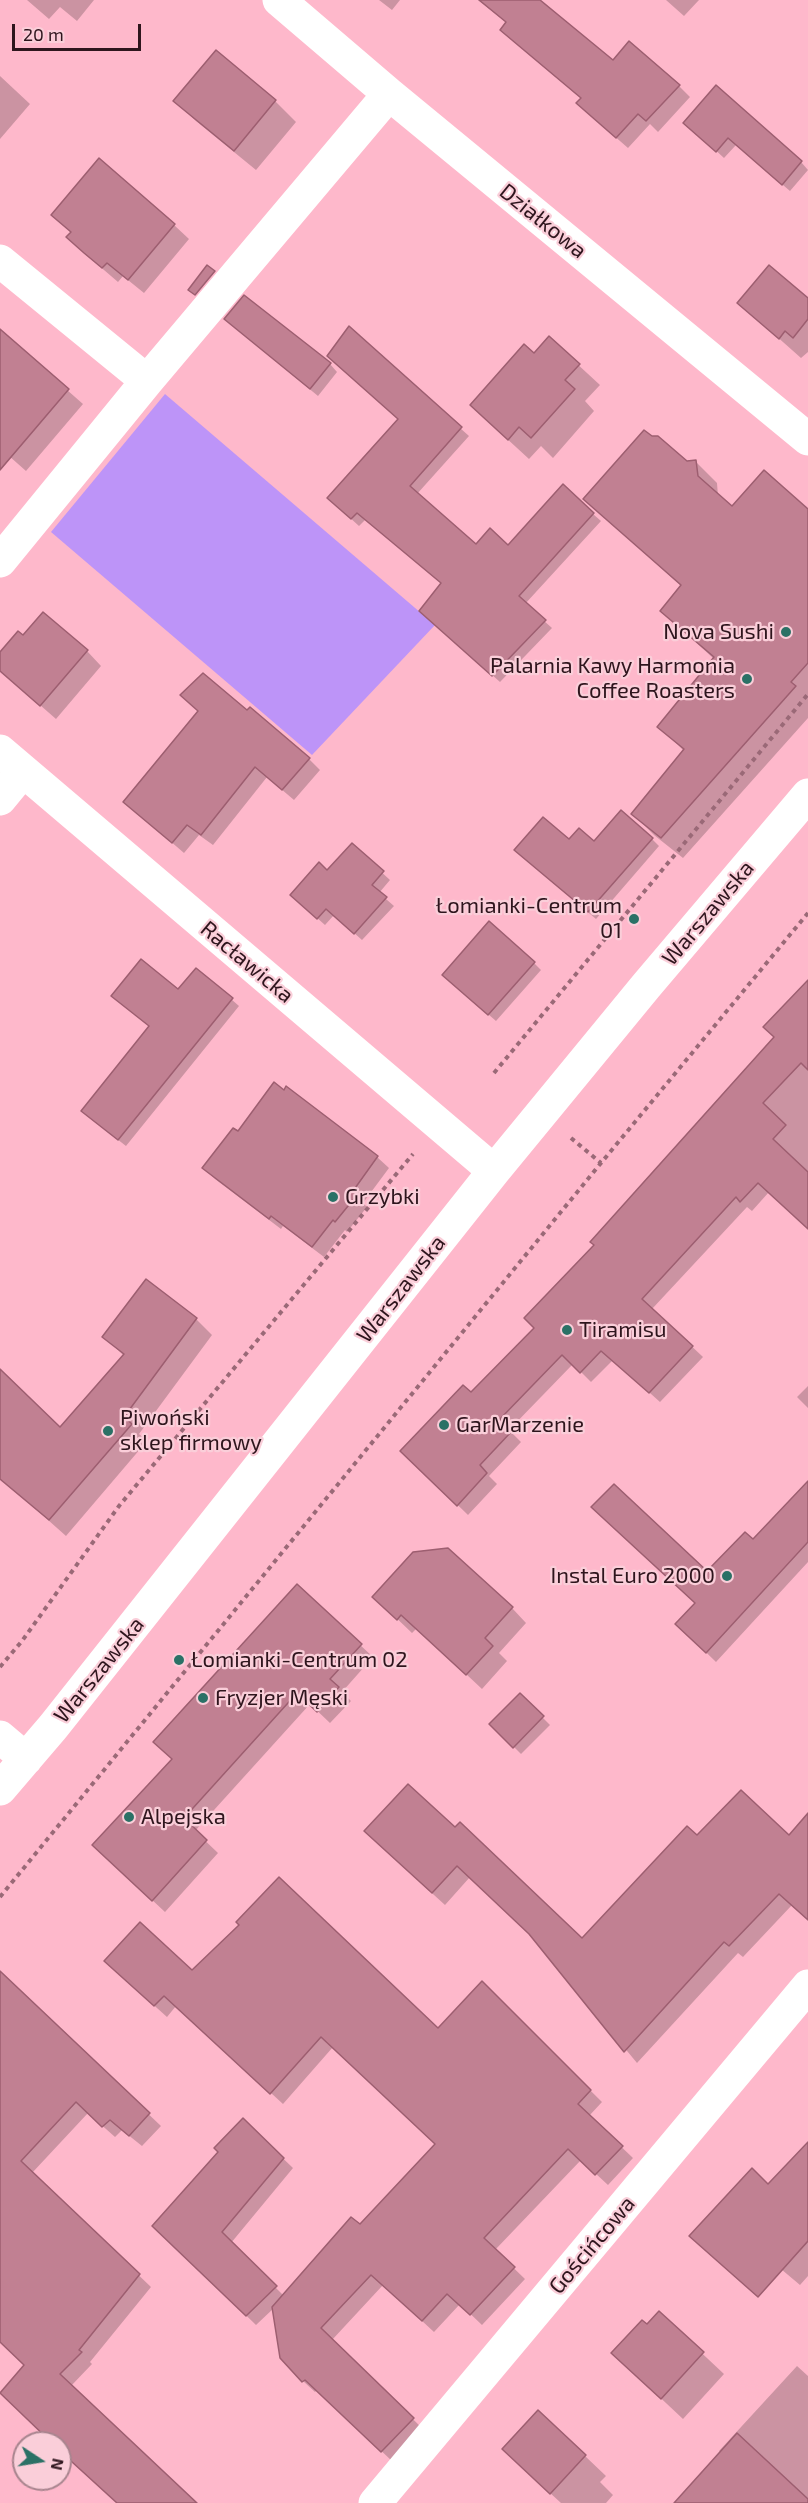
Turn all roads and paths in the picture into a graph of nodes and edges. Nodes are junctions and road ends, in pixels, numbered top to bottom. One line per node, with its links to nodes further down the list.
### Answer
1 (279, 0): 2 (street, Działkowa)
2 (389, 94): 4 (street); 5 (street, Działkowa)
3 (0, 261): 4 (street)
4 (147, 381): 6 (street)
5 (808, 439)
6 (0, 561)
7 (808, 694): 12 (path)
8 (11, 761): 10 (street); 16 (street, Racławicka)
9 (808, 795): 16 (street, Warszawska)
10 (0, 799)
11 (808, 914): 15 (path)
12 (494, 1073)
13 (570, 1137): 15 (path)
14 (419, 1147): 17 (path)
15 (600, 1163): 21 (path)
16 (494, 1171): 19 (street, Warszawska)
17 (0, 1667)
18 (0, 1737): 19 (street)
19 (26, 1759): 20 (street, Warszawska)
20 (0, 1789)
21 (0, 1897)
22 (808, 1986): 23 (street, Gościńcowa)
23 (375, 2503)

